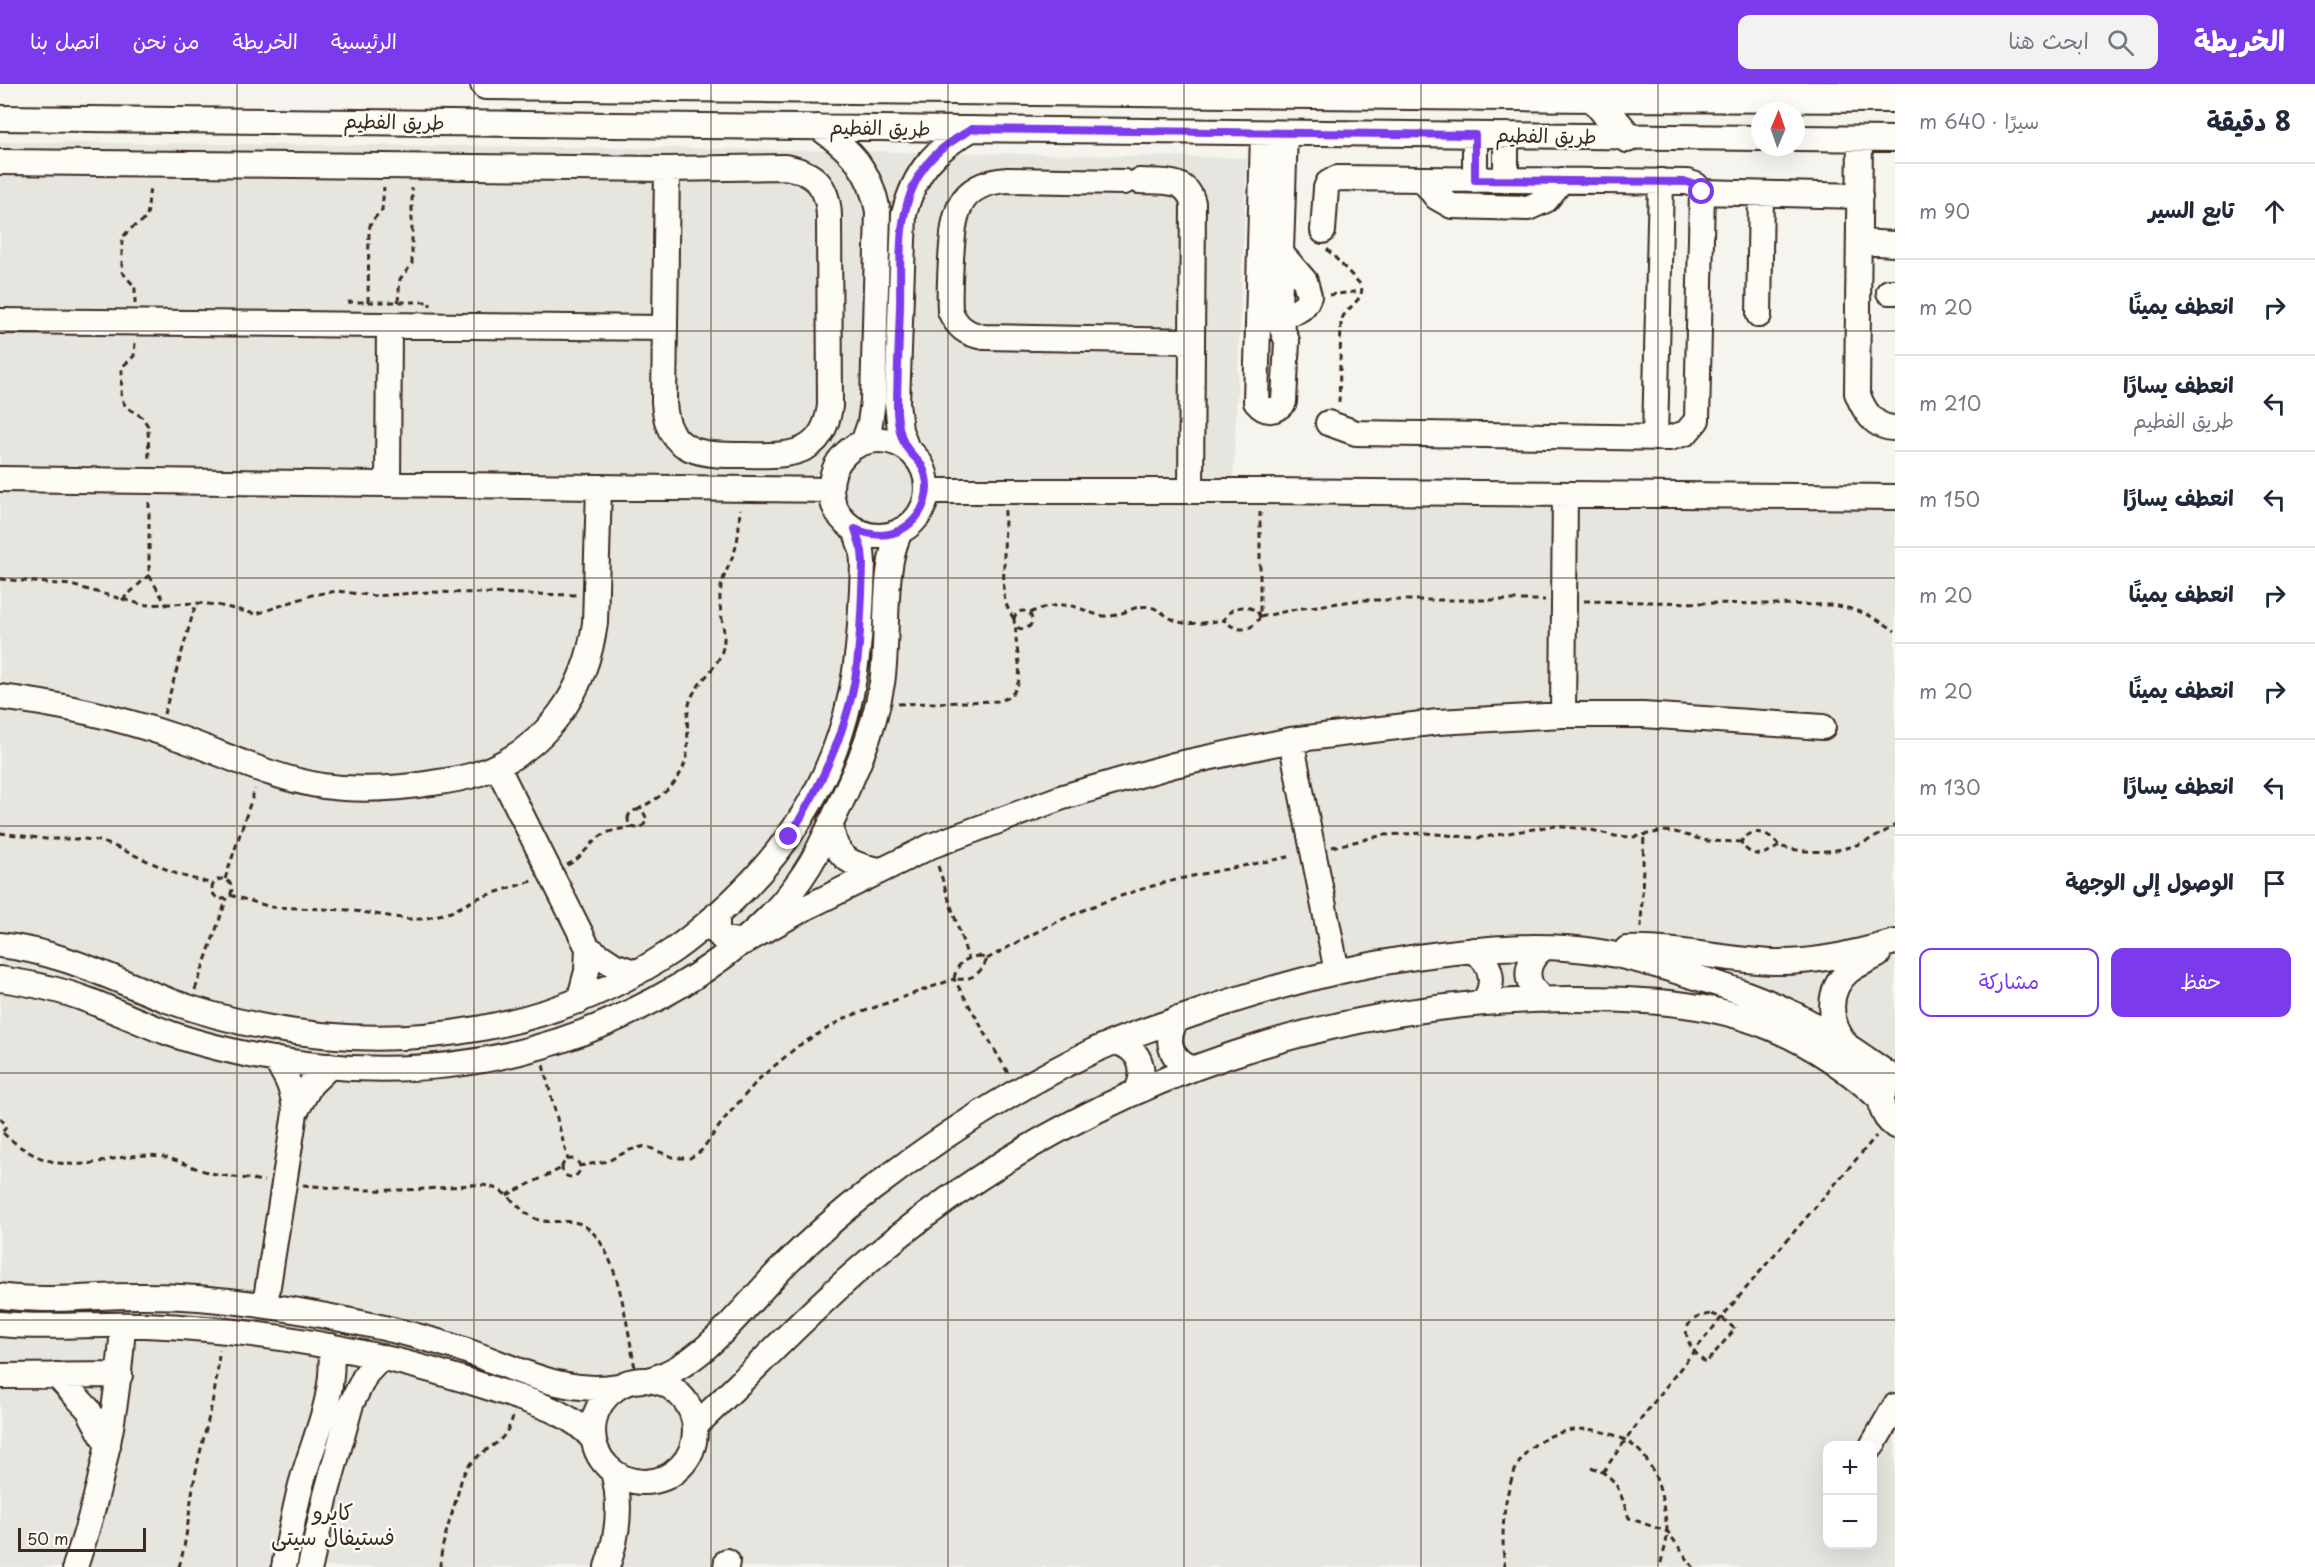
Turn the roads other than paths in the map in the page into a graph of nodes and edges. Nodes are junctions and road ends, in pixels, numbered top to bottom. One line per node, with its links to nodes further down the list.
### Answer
1 (486, 84): 2 (main road)
2 (925, 86): 3 (main road)
3 (1593, 96): 4 (main road); 11 (main road)
4 (1895, 97)
5 (0, 118): 6 (street, طريق الفطيم)
6 (818, 127): 7 (street, طريق الفطيم); 40 (street)
7 (972, 129): 8 (street, طريق الفطيم); 41 (street)
8 (1274, 133): 9 (street, طريق الفطيم); 26 (street)
9 (1475, 135): 10 (street, طريق الفطيم); 19 (street)
10 (1506, 135): 11 (street, طريق الفطيم); 20 (street)
11 (1627, 137): 12 (street, طريق الفطيم)
12 (1751, 138)
13 (1805, 138): 14 (street)
14 (1860, 139): 15 (street); 25 (street)
15 (1895, 139)
16 (0, 162): 17 (street)
17 (667, 169): 35 (street); 35 (street)
18 (1422, 179): 19 (street); 21 (street); 27 (street)
19 (1475, 180): 20 (street)
20 (1506, 180): 21 (street)
21 (1562, 180): 22 (street)
22 (1660, 181): 23 (street); 39 (street)
23 (1702, 192): 24 (street); 39 (street)
24 (1761, 194): 25 (street); 32 (street)
25 (1860, 196): 28 (street)
26 (1272, 220): 30 (street); 31 (street)
27 (1322, 237)
28 (1859, 243): 29 (street); 38 (street)
29 (1895, 244)
30 (1280, 252): 31 (street); 31 (street)
31 (1273, 297)
32 (1759, 315)
33 (0, 321): 34 (street)
34 (389, 325): 35 (street); 43 (street)
35 (665, 328)
36 (1192, 341): 36 (street); 47 (street)
37 (1333, 425): 39 (street)
38 (1895, 428)
39 (1655, 438)
40 (863, 443): 41 (street); 45 (street)
41 (907, 449): 46 (street)
42 (0, 479): 43 (street)
43 (388, 483): 44 (street)
44 (599, 487): 45 (street); 56 (street)
45 (831, 490): 50 (street)
46 (927, 491): 47 (street); 51 (street)
47 (1191, 491): 48 (street)
48 (1565, 495): 49 (street); 53 (street)
49 (1895, 497)
50 (855, 529): 51 (street); 59 (street)
51 (901, 530): 57 (street)
52 (0, 697): 56 (street)
53 (1563, 715): 54 (street); 55 (street)
54 (1823, 727)
55 (1291, 740): 58 (street); 69 (street)
56 (497, 766): 64 (street)
57 (831, 822): 58 (street); 60 (street)
58 (882, 870): 60 (street)
59 (717, 914): 60 (street); 61 (street)
60 (744, 942): 68 (street)
61 (683, 943): 68 (street); 70 (street)
62 (1895, 943): 67 (street); 77 (street)
63 (0, 945): 73 (street)
64 (588, 948): 70 (street); 73 (street)
65 (1544, 948): 66 (street); 67 (street); 72 (street)
66 (1473, 950): 69 (street); 74 (street)
67 (1599, 952): 77 (street)
68 (708, 968): 79 (street)
69 (1337, 972): 75 (street)
70 (637, 973): 73 (street)
71 (0, 979): 78 (street)
72 (1545, 1000): 74 (street); 84 (street)
73 (579, 1001)
74 (1483, 1003): 80 (street)
75 (1177, 1019): 76 (street); 80 (street)
76 (1116, 1042): 82 (street); 94 (street)
77 (1847, 1046): 81 (street)
78 (274, 1059): 79 (street); 83 (street)
79 (330, 1066): 83 (street)
80 (1192, 1069): 82 (street)
81 (1895, 1079): 84 (street)
82 (1136, 1092): 96 (street)
83 (296, 1113): 86 (street)
84 (1888, 1116)
85 (0, 1296): 86 (street)
86 (265, 1305): 94 (street)
87 (0, 1324): 88 (street)
88 (123, 1325): 89 (street); 92 (street)
89 (331, 1346): 90 (street); 102 (street)
90 (382, 1357): 97 (street); 103 (street)
91 (56, 1375): 92 (street); 93 (street); 99 (street)
92 (120, 1375): 99 (street)
93 (0, 1376)
94 (635, 1382): 96 (street); 97 (street)
95 (1895, 1406): 98 (street)
96 (695, 1426): 100 (street)
97 (593, 1439): 100 (street)
98 (1875, 1441)
99 (108, 1446): 101 (street)
100 (613, 1472): 104 (street)
101 (75, 1567)
102 (284, 1567)
103 (310, 1567)
104 (607, 1567)

